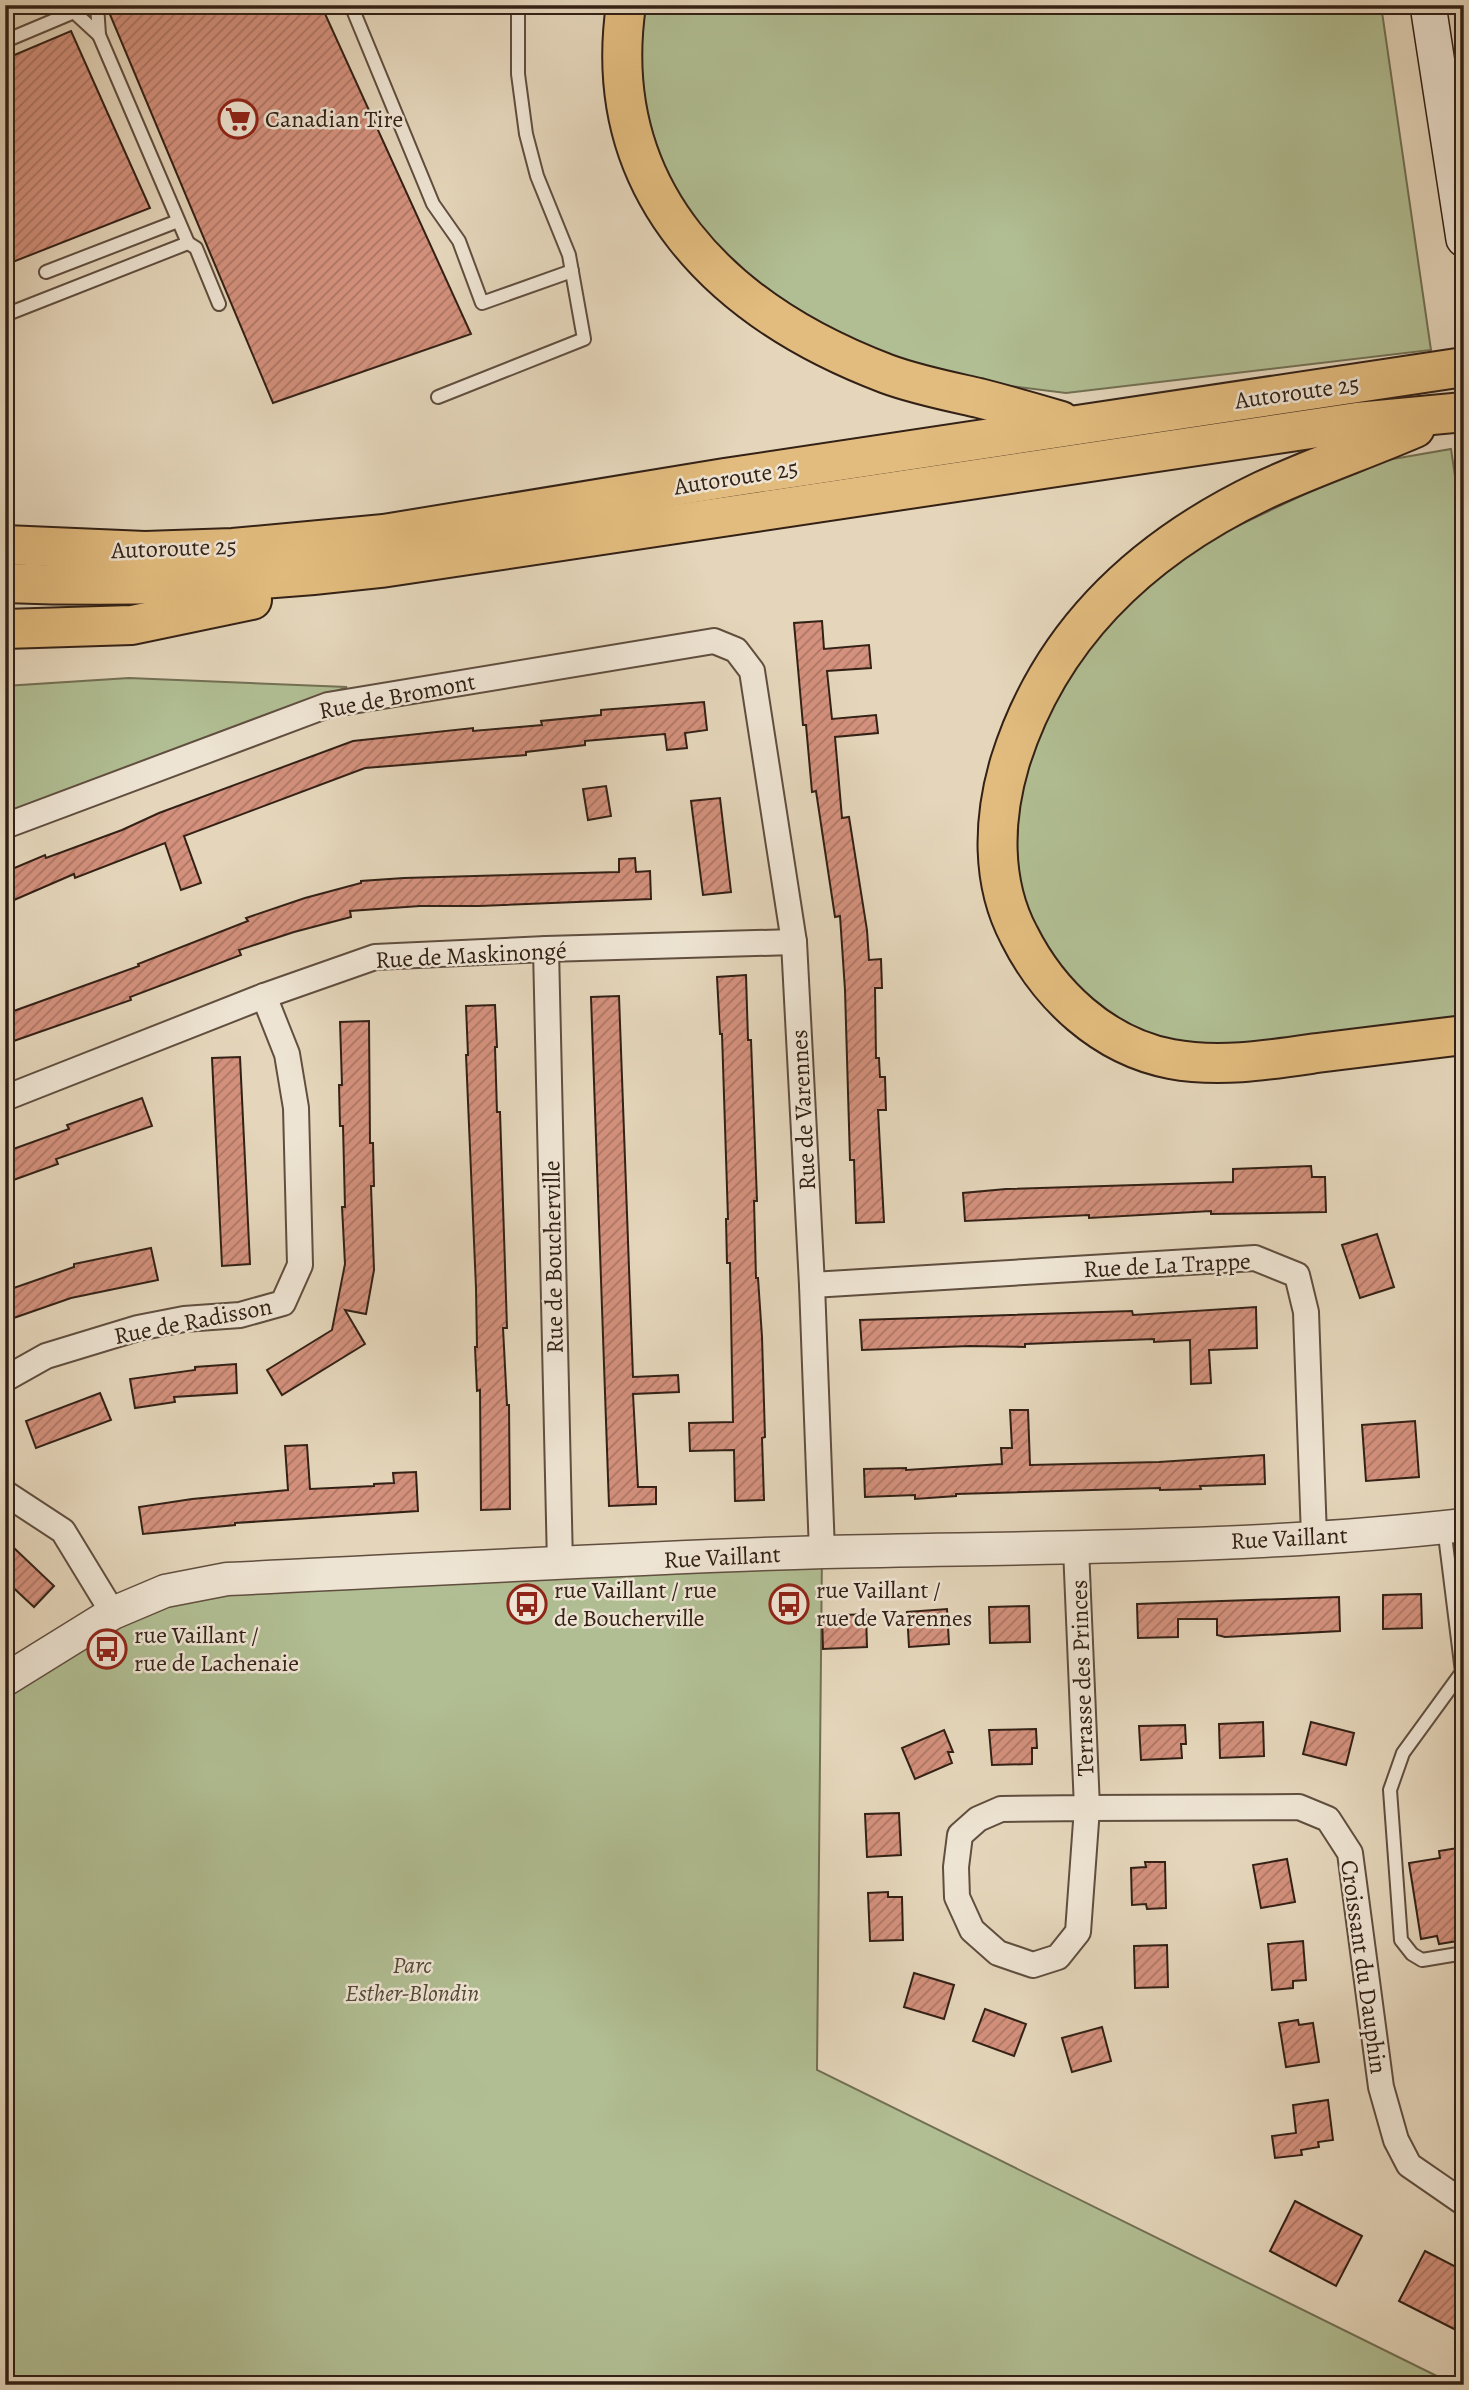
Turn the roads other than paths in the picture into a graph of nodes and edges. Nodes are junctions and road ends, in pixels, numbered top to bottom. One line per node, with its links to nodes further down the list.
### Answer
1 (97, 5): 7 (lane)
2 (351, 5): 12 (lane)
3 (518, 5): 12 (lane)
4 (626, 5): 19 (highway)
5 (1428, 5): 10 (main road)
6 (73, 9): 7 (lane); 8 (lane)
7 (99, 36): 9 (lane)
8 (5, 41)
9 (178, 221): 11 (lane); 13 (lane)
10 (1464, 239)
11 (188, 243): 14 (lane); 15 (lane)
12 (572, 271): 17 (lane)
13 (46, 272)
14 (219, 304)
15 (5, 316)
16 (1464, 367): 19 (highway, Autoroute 25)
17 (438, 397)
18 (1457, 413): 21 (highway, Autoroute 25); 29 (highway)
19 (1076, 425): 20 (highway, Autoroute 25)
20 (5, 545)
21 (436, 561): 22 (highway, Autoroute 25); 23 (highway)
22 (5, 583)
23 (5, 629)
24 (752, 671): 25 (street, Rue de Bromont); 26 (street, Rue de Varennes)
25 (5, 827)
26 (794, 942): 27 (street, Rue de Maskinongé); 31 (street, Rue de Varennes)
27 (546, 949): 28 (street, Rue de Maskinongé); 38 (street, Rue de Boucherville)
28 (264, 996): 30 (street, Rue de Maskinongé); 32 (street, Rue de Radisson)
29 (1464, 1035)
30 (5, 1098)
31 (812, 1285): 35 (street, Rue de La Trappe); 37 (street, Rue de Varennes)
32 (5, 1379)
33 (5, 1493): 39 (street)
34 (1454, 1526): 35 (street, Rue Vaillant); 42 (lane)
35 (1314, 1537): 36 (street, Rue Vaillant)
36 (1076, 1548): 37 (street, Rue Vaillant); 41 (street, Terrasse des Princes)
37 (822, 1552): 38 (street, Rue Vaillant)
38 (560, 1564): 39 (street, Rue Vaillant)
39 (113, 1613): 40 (street, Rue Vaillant)
40 (5, 1680)
41 (1087, 1808): 41 (street, Terrasse des Princes); 43 (street, Croissant du Dauphin)
42 (1464, 1953)
43 (1464, 2203)

